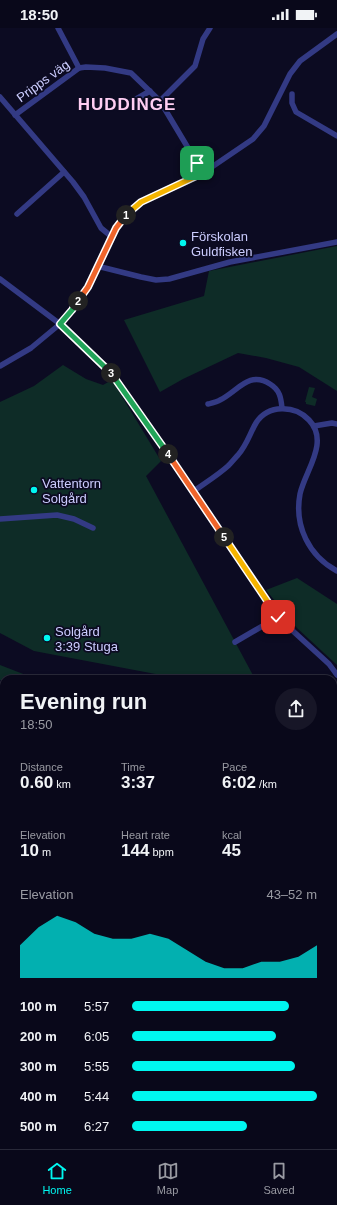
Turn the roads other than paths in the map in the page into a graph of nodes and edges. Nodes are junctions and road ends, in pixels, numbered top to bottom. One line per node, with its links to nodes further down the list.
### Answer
1 (58, 28): 4 (street)
2 (210, 28): 8 (street)
3 (337, 34): 13 (street)
4 (79, 68): 5 (street, Pripps väg); 10 (street, Pripps väg)
5 (150, 91): 8 (street, Pripps väg); 9 (street)
6 (292, 94): 11 (street)
7 (0, 97): 10 (street)
8 (160, 101): 13 (street, Pripps väg)
9 (130, 102)
10 (15, 115): 12 (street)
11 (337, 136)
12 (64, 172): 14 (street); 15 (street)
13 (203, 173): 15 (street)
14 (17, 214)
15 (112, 236): 17 (street)
16 (337, 242): 17 (street)
17 (97, 266): 19 (street)
18 (0, 279): 19 (street)
19 (60, 324): 20 (street); 25 (street)
20 (0, 366)
21 (208, 404): 22 (street)
22 (282, 408): 24 (street); 25 (street)
23 (337, 424): 24 (street)
24 (314, 426): 28 (street)
25 (194, 491): 29 (street)
26 (0, 519): 27 (street)
27 (93, 528)
28 (337, 571)
29 (278, 617): 30 (street); 31 (street)
30 (235, 642)
31 (337, 675)

